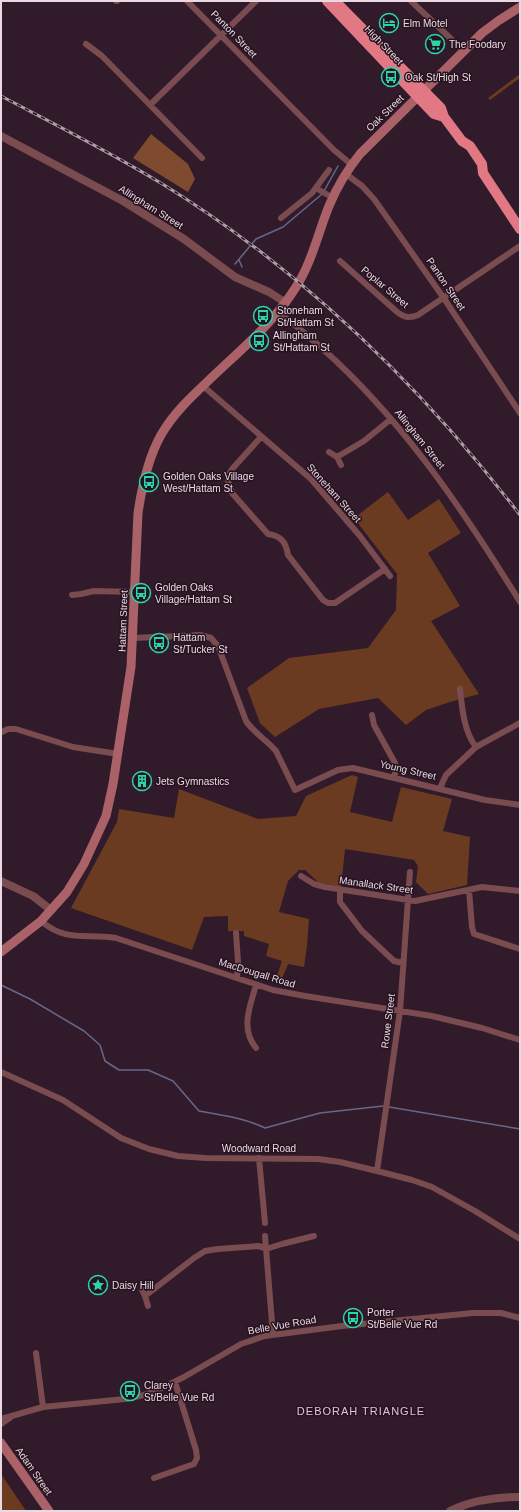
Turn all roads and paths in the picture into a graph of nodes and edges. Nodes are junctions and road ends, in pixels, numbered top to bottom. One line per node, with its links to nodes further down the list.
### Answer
1 (187, 1): 7 (street, Panton Street)
2 (256, 1): 7 (street)
3 (327, 1): 10 (highway, High Street)
4 (335, 1): 10 (highway, High Street)
5 (411, 1): 9 (street)
6 (520, 7): 9 (main road, Oak Street)
7 (221, 35): 11 (street); 14 (street, Panton Street)
8 (86, 44): 11 (street)
9 (464, 51): 10 (main road, Oak Street)
10 (420, 94): 14 (main road, Oak Street); 20 (highway, High Street)
11 (150, 105): 13 (street)
12 (1, 136): 24 (street, Allingham Street)
13 (202, 158)
14 (352, 164): 16 (main road, Oak Street)
15 (330, 170): 17 (street)
16 (346, 174): 18 (main road, Oak Street); 23 (street, Panton Street)
17 (316, 188): 18 (street); 19 (street)
18 (333, 198): 24 (main road, Oak Street)
19 (281, 218)
20 (520, 229)
21 (520, 246): 23 (street, Poplar Street)
22 (340, 261): 23 (street, Poplar Street)
23 (443, 297): 27 (street, Panton Street)
24 (286, 303): 25 (main road, Hattam Street)
25 (278, 312): 26 (main road, Hattam Street); 28 (street, Allingham Street)
26 (203, 386): 29 (street, Stoneham Street); 37 (main road, Hattam Street)
27 (520, 413)
28 (391, 419): 31 (street); 39 (street, Allingham Street)
29 (261, 438): 33 (street, Stoneham Street); 33 (street)
30 (329, 452): 31 (street)
31 (337, 457): 32 (street)
32 (341, 465)
33 (385, 569): 34 (street, Stoneham Street)
34 (390, 576)
35 (89, 586): 36 (street)
36 (94, 591): 37 (street); 38 (street)
37 (135, 592): 40 (main road, Hattam Street)
38 (72, 595)
39 (520, 602)
40 (133, 638): 46 (main road, Hattam Street); 47 (street, Young Street)
41 (460, 689): 45 (street)
42 (372, 716): 47 (street)
43 (520, 723): 45 (street)
44 (2, 732): 46 (street)
45 (476, 747): 48 (street)
46 (118, 754): 57 (main road, Hattam Street)
47 (394, 777): 48 (street, Young Street)
48 (440, 788): 49 (street, Young Street)
49 (520, 804)
50 (410, 872): 56 (street, Rowe Street)
51 (301, 876): 53 (street, Manallack Street)
52 (1, 881): 57 (street)
53 (340, 890): 56 (street, Manallack Street); 62 (street)
54 (469, 890): 55 (street, Manallack Street); 56 (street, Manallack Street); 60 (street)
55 (520, 891)
56 (407, 900): 62 (street, Rowe Street)
57 (51, 910): 58 (main road, Hattam Street)
58 (41, 921): 61 (main road, Hattam Street); 63 (street, MacDougall Road)
59 (236, 933): 63 (street)
60 (520, 949)
61 (1, 952)
62 (403, 963): 65 (street, Rowe Street)
63 (237, 978): 64 (street, MacDougall Road)
64 (256, 985): 65 (street, MacDougall Road); 67 (street)
65 (400, 1011): 66 (street, MacDougall Road); 70 (street, Rowe Street)
66 (520, 1040)
67 (256, 1048)
68 (1, 1072): 69 (street, Woodward Road)
69 (259, 1158): 70 (street, Woodward Road); 71 (street)
70 (378, 1171): 74 (street, Woodward Road)
71 (265, 1223)
72 (265, 1236): 75 (street)
73 (314, 1236): 75 (street)
74 (520, 1239)
75 (266, 1249): 76 (street); 78 (street)
76 (148, 1306)
77 (520, 1317): 78 (street, Belle Vue Road)
78 (274, 1335): 80 (street, Belle Vue Road)
79 (36, 1354): 81 (street)
80 (175, 1382): 81 (street, Belle Vue Road); 86 (street)
81 (43, 1407): 82 (street, Belle Vue Road)
82 (12, 1416): 83 (street, Belle Vue Road); 84 (street, Belle Vue Road)
83 (1, 1419)
84 (1, 1424)
85 (1, 1443): 88 (main road, Adam Street)
86 (154, 1478)
87 (520, 1497): 89 (street)
88 (49, 1511)
89 (450, 1511)

